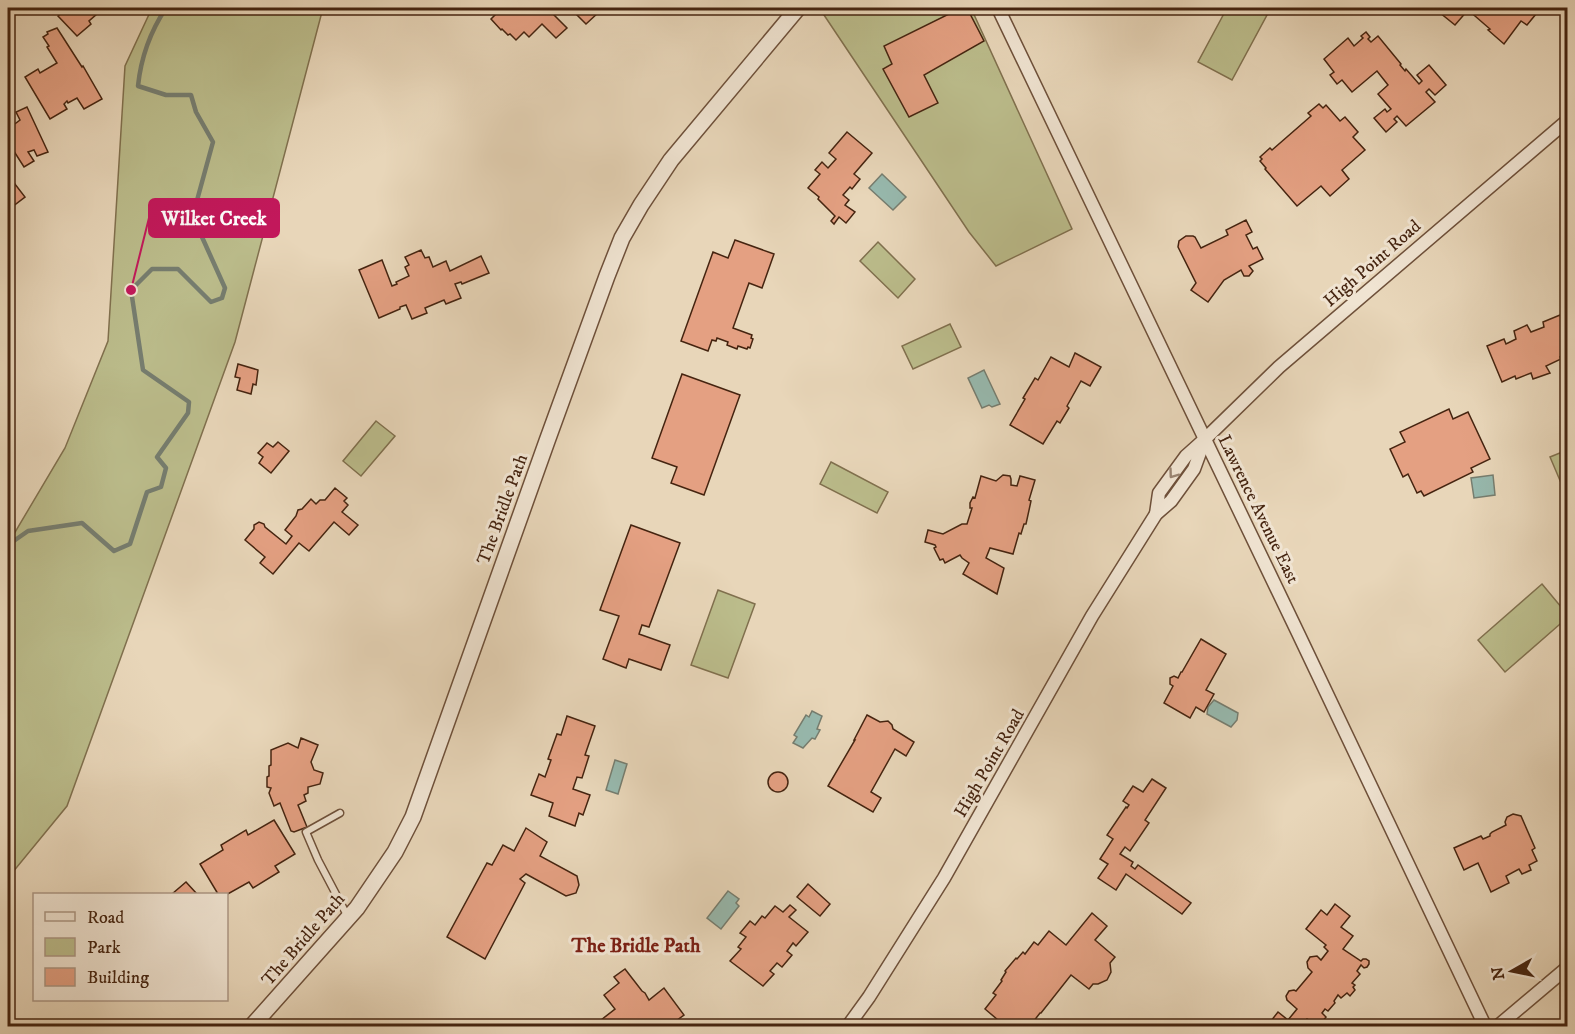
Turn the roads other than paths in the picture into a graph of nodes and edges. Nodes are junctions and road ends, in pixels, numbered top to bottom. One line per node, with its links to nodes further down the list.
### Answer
1 (798, 8): 6 (street, The Bridle Path)
2 (998, 8): 4 (street, Lawrence Avenue East)
3 (1568, 120): 4 (street, High Point Road)
4 (1205, 440): 9 (street, High Point Road); 10 (street, Lawrence Avenue East)
5 (340, 813): 6 (lane)
6 (348, 917): 8 (street, The Bridle Path)
7 (1568, 967): 11 (street)
8 (252, 1026)
9 (848, 1026)
10 (1485, 1026)
11 (1498, 1026)

